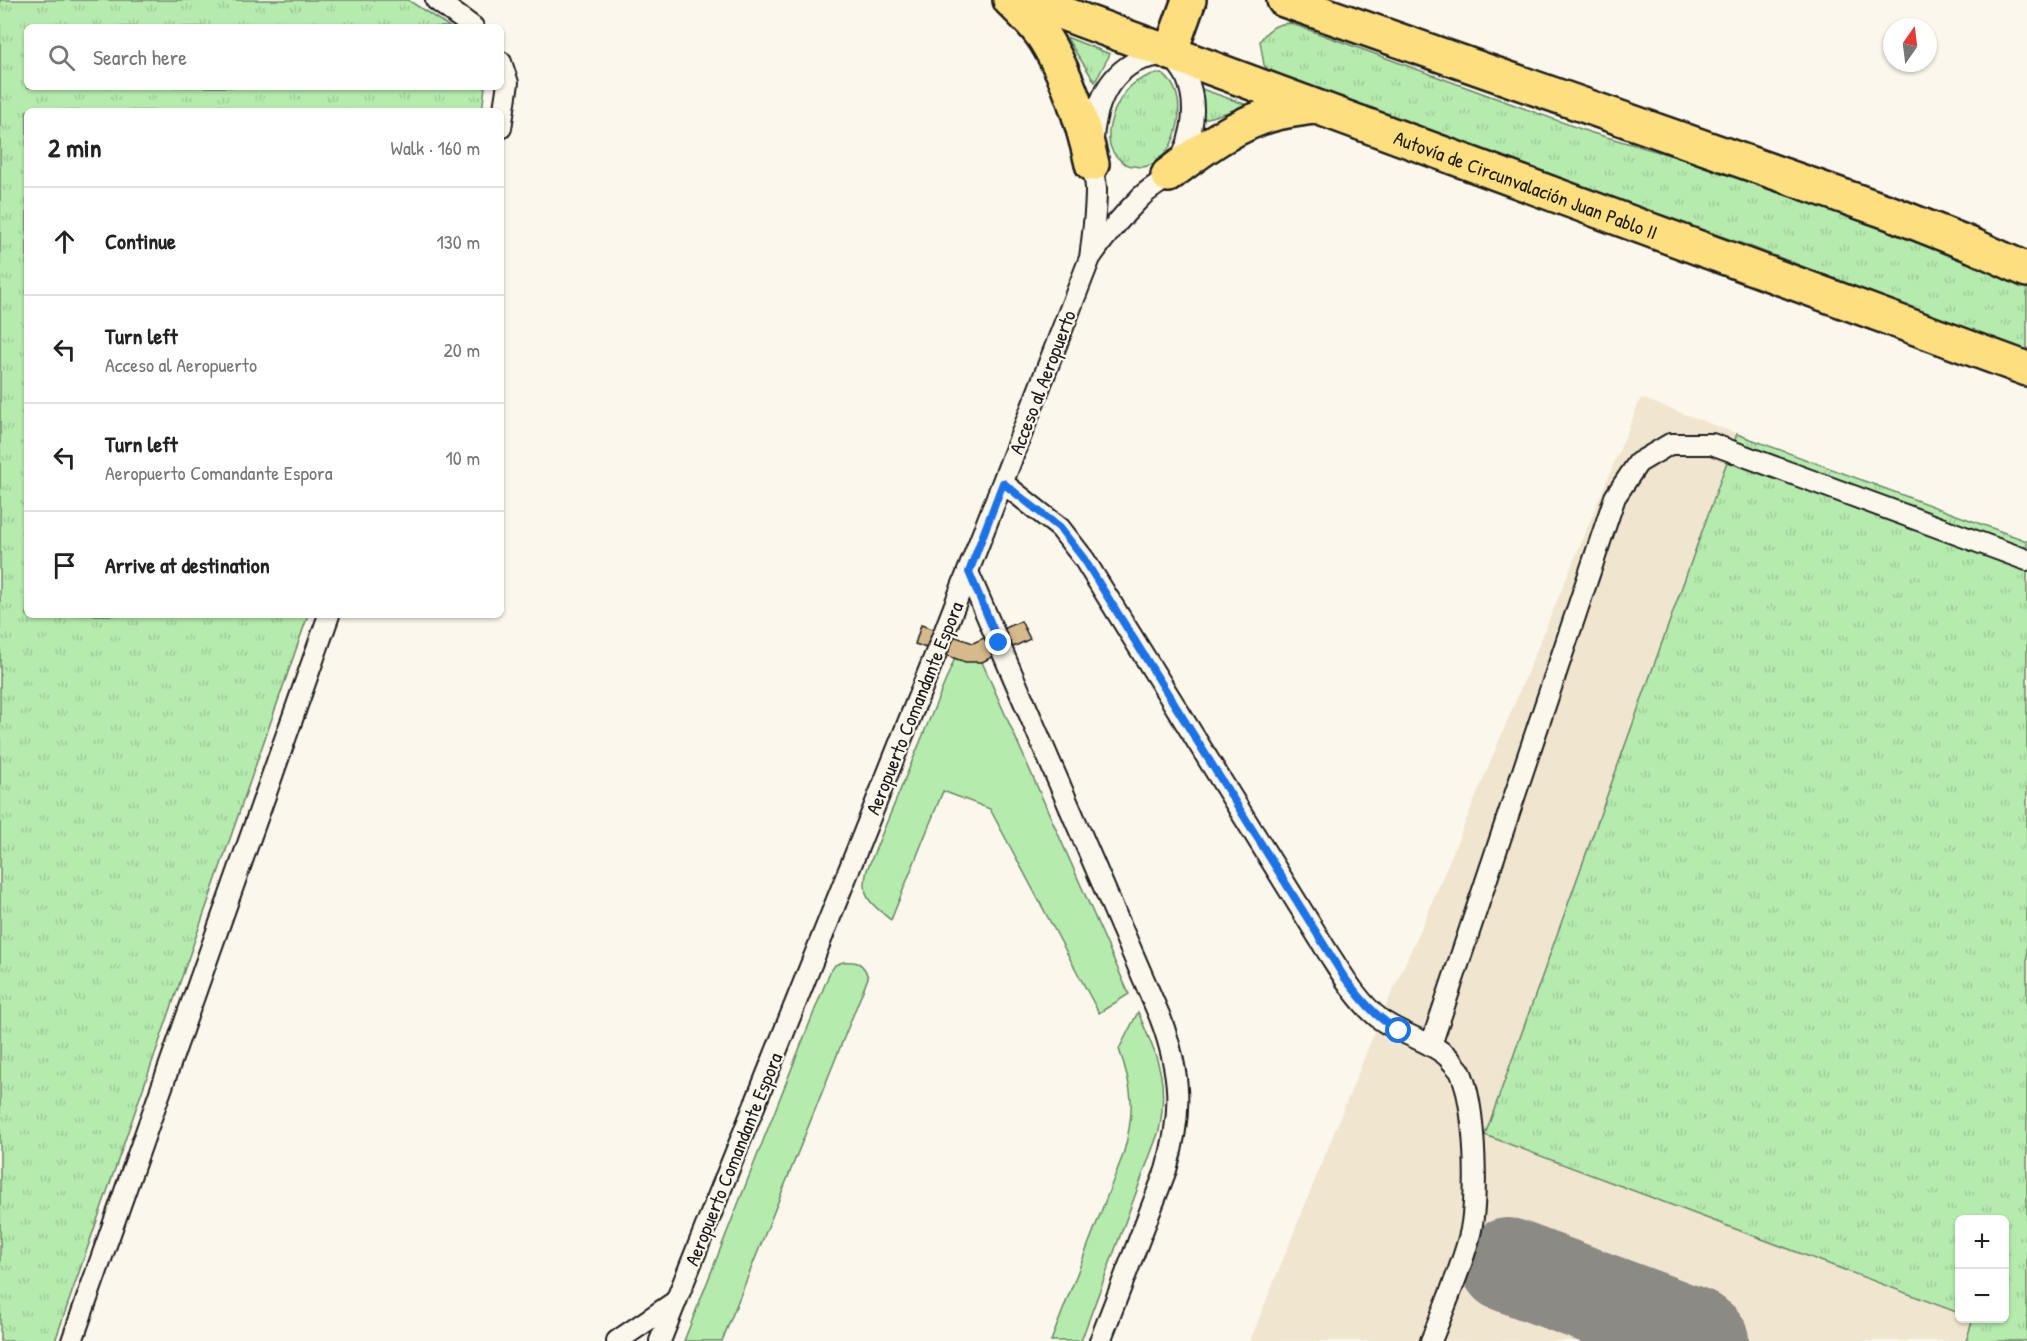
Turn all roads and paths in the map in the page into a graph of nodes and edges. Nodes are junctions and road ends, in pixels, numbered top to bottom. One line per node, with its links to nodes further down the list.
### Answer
1 (436, 0): 6 (lane)
2 (1010, 0): 11 (main road)
3 (1027, 0): 7 (main road, Autovía de Circunvalación Juan Pablo II)
4 (1189, 0): 7 (main road)
5 (1284, 0): 14 (main road)
6 (469, 24)
7 (1170, 53): 9 (main road, Autovía de Circunvalación Juan Pablo II); 11 (lane, Acceso al Aeropuerto); 12 (lane, Acceso al Aeropuerto)
8 (504, 71): 10 (lane)
9 (1316, 107): 12 (main road); 15 (main road, Autovía de Circunvalación Juan Pablo II)
10 (504, 109)
11 (1092, 164): 13 (lane, Acceso al Aeropuerto)
12 (1168, 176): 13 (lane, Acceso al Aeropuerto)
13 (1090, 258): 16 (lane, Acceso al Aeropuerto)
14 (2027, 270)
15 (2027, 369)
16 (1003, 483): 18 (lane, Acceso al Aeropuerto); 20 (lane)
17 (2027, 560): 20 (lane)
18 (969, 572): 21 (lane, Aeropuerto Comandante Espora); 25 (lane, Aeropuerto Comandante Espora)
19 (328, 618): 22 (lane)
20 (1431, 1045): 26 (lane)
21 (676, 1301): 23 (lane); 24 (lane, Aeropuerto Comandante Espora)
22 (72, 1341)
23 (617, 1341)
24 (660, 1341)
25 (1100, 1341)
26 (1431, 1341)

